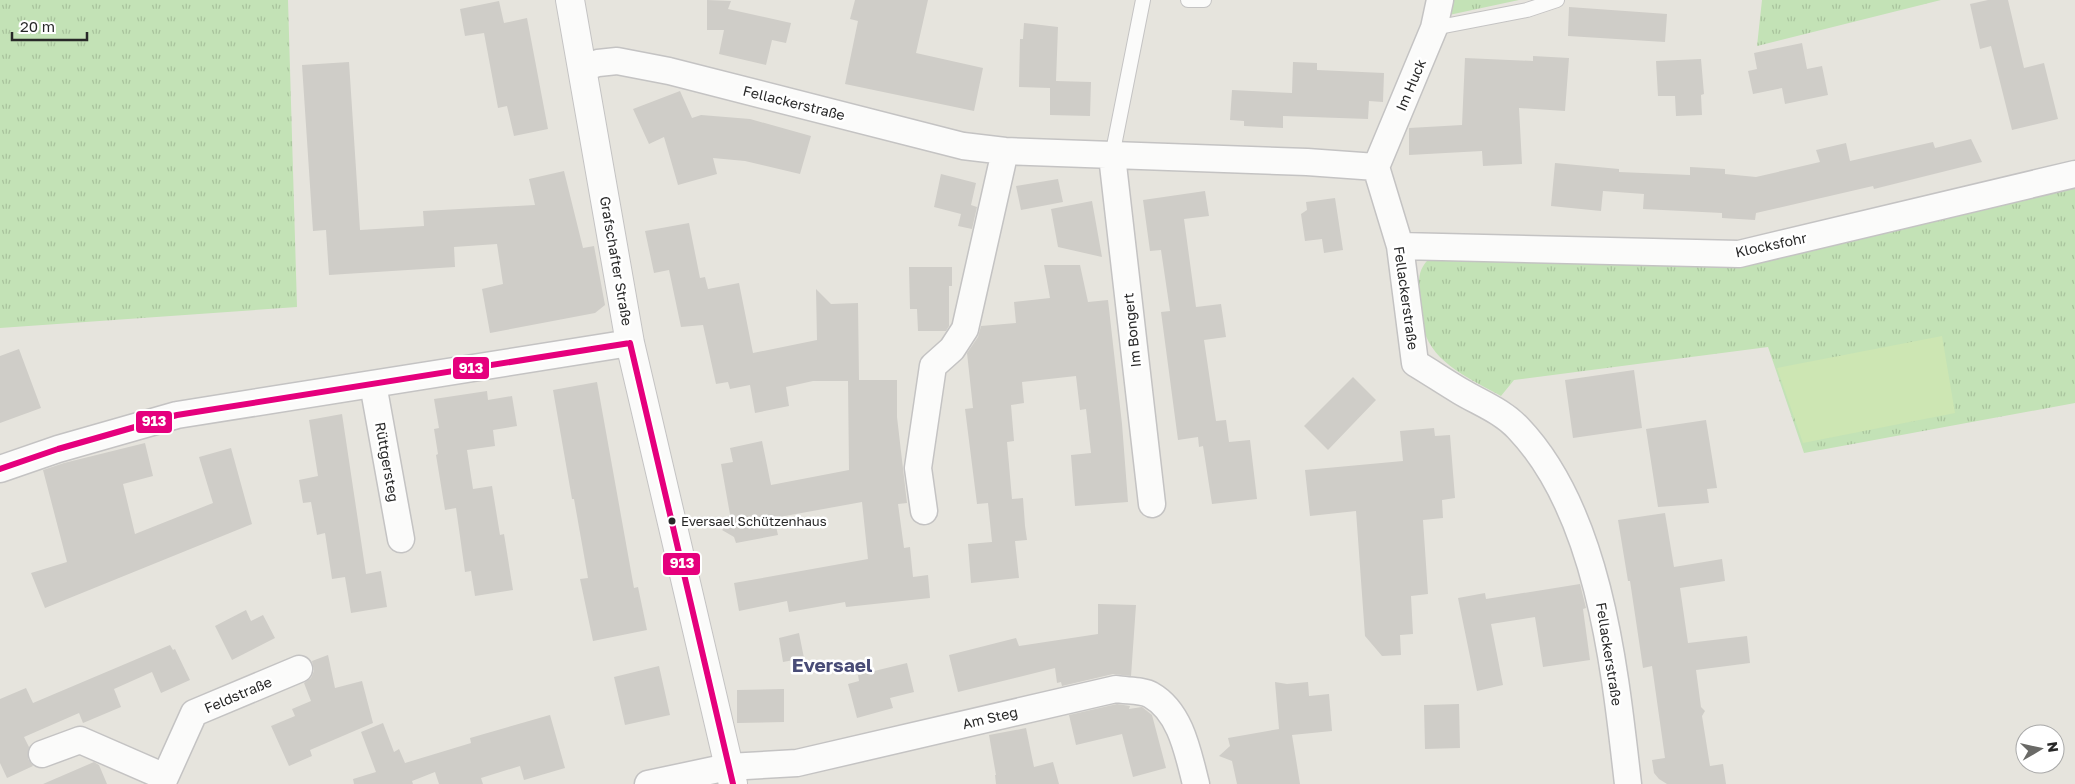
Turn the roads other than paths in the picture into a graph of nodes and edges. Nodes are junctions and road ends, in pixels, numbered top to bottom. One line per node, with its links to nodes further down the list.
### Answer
1 (570, 0): 8 (street, Grafschafter Straße)
2 (1143, 0): 10 (lane)
3 (1188, 0): 4 (lane)
4 (1204, 0)
5 (1440, 0): 7 (street, Im Huck)
6 (1557, 0): 7 (lane)
7 (1434, 28): 11 (street, Im Huck)
8 (583, 68): 9 (street, Fellackerstraße); 14 (street, Grafschafter Straße)
9 (1005, 151): 10 (street, Fellackerstraße); 18 (street)
10 (1112, 156): 11 (street, Fellackerstraße); 17 (street, Im Bongert)
11 (1376, 167): 13 (street, Fellackerstraße)
12 (2075, 174): 13 (street, Klocksfohr)
13 (1400, 246): 26 (street, Fellackerstraße)
14 (630, 344): 15 (street); 22 (street, Grafschafter Straße)
15 (373, 384): 16 (street); 19 (street, Rüttgersteg)
16 (0, 469)
17 (1152, 504)
18 (924, 511)
19 (401, 539)
20 (299, 669): 23 (street, Feldstraße)
21 (42, 754): 23 (street)
22 (730, 775): 24 (street); 25 (street, Am Steg)
23 (164, 781)
24 (648, 784)
25 (1196, 784)
26 (1628, 784)

